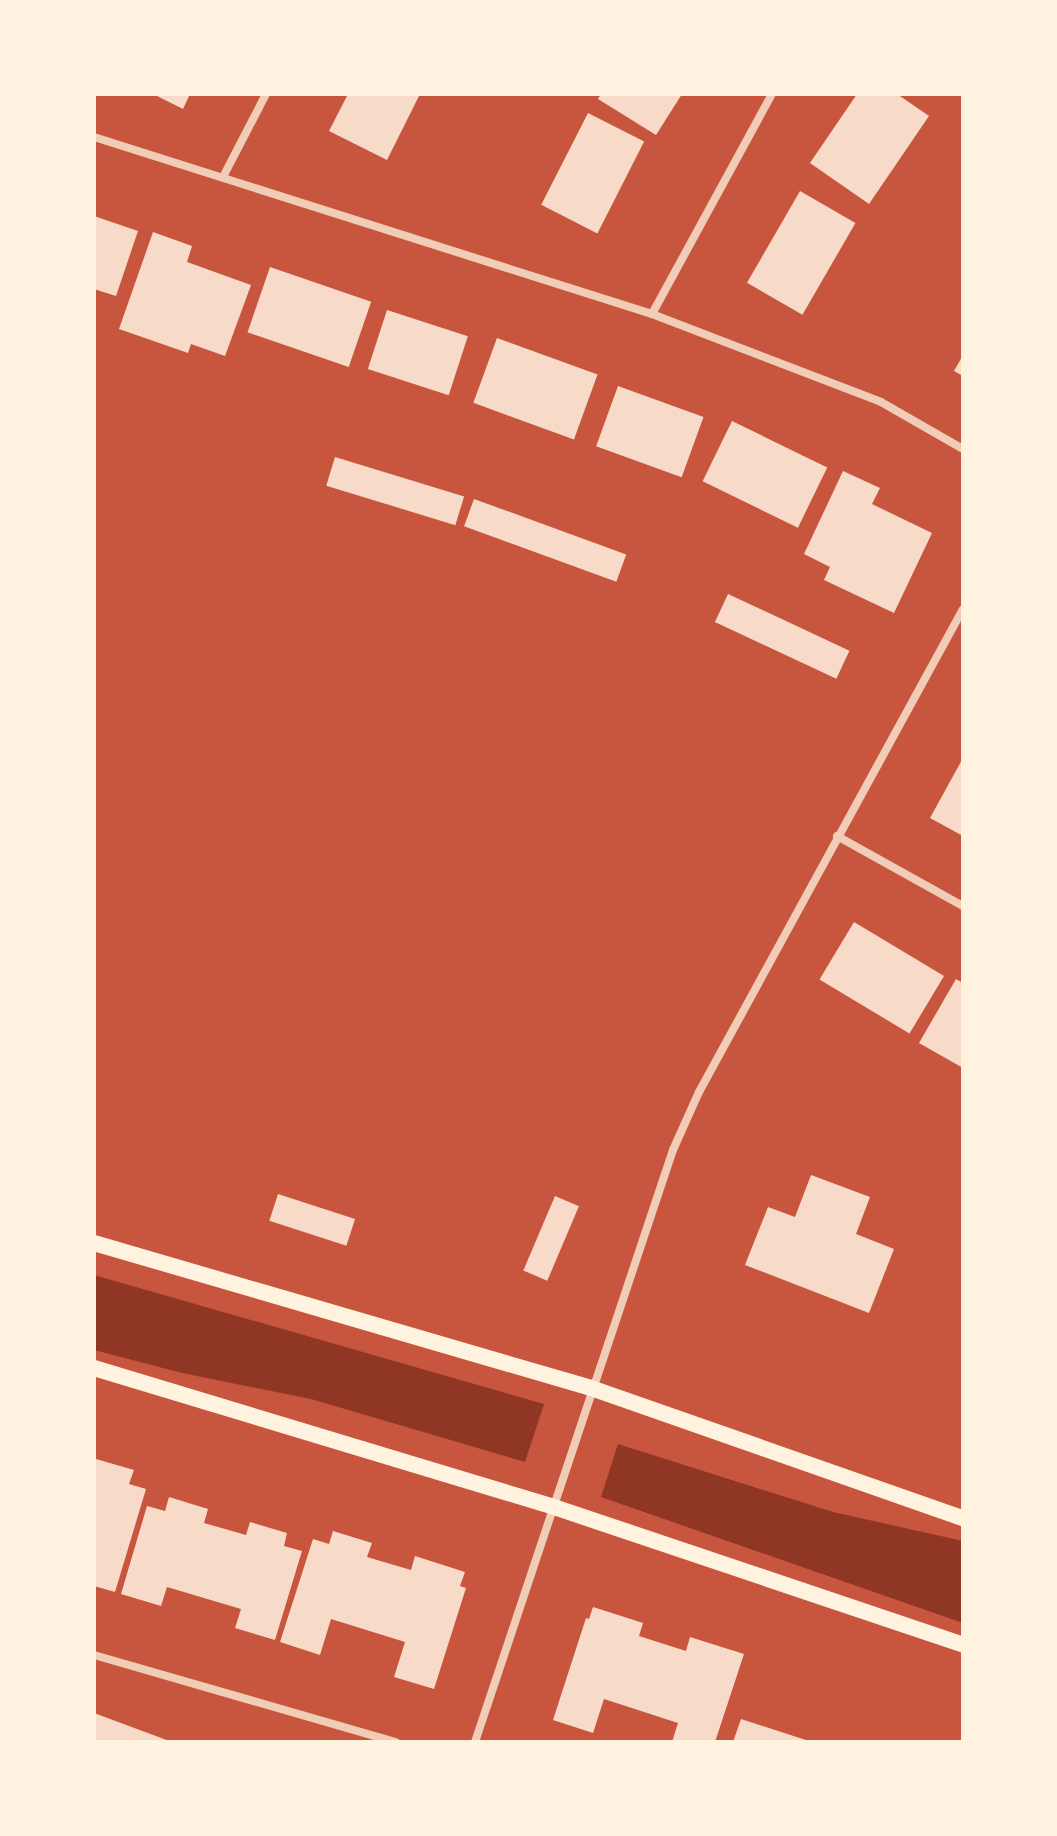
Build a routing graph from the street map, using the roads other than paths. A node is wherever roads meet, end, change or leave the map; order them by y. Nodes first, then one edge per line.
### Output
1 (266, 94) edge
2 (772, 94) edge
3 (94, 137) edge
4 (223, 177) junction
5 (652, 314) junction
6 (963, 449) edge
7 (963, 609) edge
8 (837, 836) junction
9 (963, 906) edge
10 (94, 1243) edge
11 (94, 1368) edge
12 (591, 1388) junction
13 (551, 1506) junction
14 (963, 1518) edge
15 (963, 1645) edge
16 (94, 1655) edge
17 (396, 1742) edge
18 (475, 1742) edge

1 - 4 street
2 - 5 street
3 - 4 street
4 - 5 street
5 - 6 street
7 - 8 street
8 - 9 street
8 - 12 street
10 - 12 main road
11 - 13 main road
12 - 13 street
12 - 14 main road
13 - 15 main road
13 - 18 street
16 - 17 street

